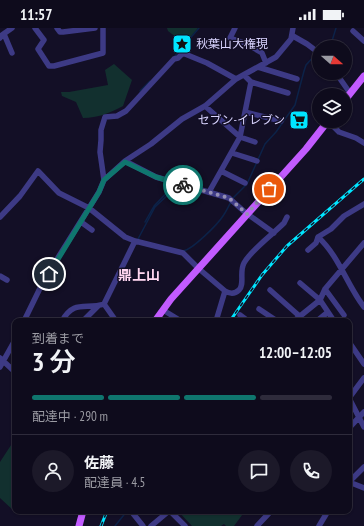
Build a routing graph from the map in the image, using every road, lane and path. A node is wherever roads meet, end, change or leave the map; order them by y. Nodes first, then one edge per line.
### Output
1 (12, 28) edge
2 (35, 28) edge
3 (57, 28) edge
4 (96, 28) edge
5 (103, 28) edge
6 (235, 28) edge
7 (293, 28) edge
8 (353, 31) dead end
9 (2, 35) edge
10 (293, 36) junction
11 (364, 41) edge
12 (312, 48) edge
13 (12, 53) dead end
14 (266, 63) junction
15 (258, 67) junction
16 (244, 75) junction
17 (236, 79) junction
18 (297, 79) dead end
19 (363, 79) edge
20 (250, 82) junction
21 (352, 91) edge
22 (288, 93) dead end
23 (205, 106) junction
24 (245, 112) junction
25 (281, 121) dead end
26 (322, 128) edge
27 (335, 128) edge
28 (240, 137) junction
29 (256, 142) dead end
30 (364, 144) edge
31 (232, 153) junction
32 (257, 161) dead end
33 (125, 162) junction
34 (221, 171) junction
35 (104, 180) junction
36 (245, 183) dead end
37 (209, 192) junction
38 (364, 204) edge
39 (89, 208) junction
40 (248, 215) junction
41 (0, 217) edge
42 (287, 217) dead end
43 (81, 222) junction
44 (92, 230) dead end
45 (274, 233) junction
46 (318, 237) junction
47 (135, 241) junction
48 (364, 242) edge
49 (308, 250) dead end
50 (198, 268) junction
51 (341, 269) junction
52 (0, 276) edge
53 (7, 280) dead end
54 (300, 282) dead end
55 (325, 289) junction
56 (270, 290) dead end
57 (225, 291) junction
58 (320, 300) junction
59 (104, 304) junction
60 (98, 306) junction
61 (364, 307) edge
62 (259, 309) dead end
63 (163, 310) junction
64 (328, 312) junction
65 (240, 315) dead end
66 (344, 315) dead end
67 (300, 316) junction
68 (25, 318) edge
69 (64, 318) edge
70 (86, 318) edge
71 (114, 318) edge
72 (157, 318) edge
73 (175, 318) edge
74 (217, 318) edge
75 (244, 318) edge
76 (272, 318) edge
77 (298, 318) edge
78 (321, 318) edge
79 (332, 318) edge
80 (12, 345) edge
81 (352, 346) edge
82 (1, 362) edge
83 (364, 364) edge
84 (12, 370) edge
85 (364, 378) edge
86 (352, 394) edge
87 (352, 404) edge
88 (364, 412) edge
89 (359, 417) junction
90 (352, 425) edge
91 (364, 427) edge
92 (364, 467) edge
93 (352, 479) edge
94 (352, 483) edge
95 (364, 488) edge
96 (82, 514) edge
97 (133, 514) edge
98 (166, 514) edge
99 (173, 514) edge
100 (268, 514) edge
101 (326, 514) edge
102 (79, 526) edge
103 (143, 526) edge
104 (151, 526) edge
105 (185, 526) edge
106 (257, 526) edge
107 (319, 526) edge

1 - 9 street
2 - 5 street
3 - 4 street
6 - 14 street
7 - 10 street
8 - 11 street
9 - 13 street
10 - 12 street
10 - 14 street
14 - 15 street
15 - 16 street
15 - 18 street
16 - 17 street
16 - 20 street
17 - 23 street
17 - 35 street
19 - 21 main road
20 - 22 street
20 - 24 street
23 - 28 street
23 - 33 street
24 - 25 street
24 - 28 street
26 - 40 main road
27 - 30 street
28 - 29 street
28 - 31 street
31 - 32 street
31 - 34 street
33 - 35 street
33 - 37 street
34 - 36 street
34 - 37 street
35 - 39 street
37 - 40 street
38 - 46 street
39 - 41 street
39 - 43 street
39 - 47 street
40 - 45 street
40 - 50 main road
42 - 45 street
43 - 44 street
43 - 68 street
45 - 57 street
46 - 49 street
46 - 51 street
47 - 50 street
47 - 59 street
48 - 51 street
50 - 57 street
50 - 63 main road
51 - 55 street
51 - 61 street
52 - 53 street
54 - 58 street
55 - 58 street
55 - 66 street
56 - 67 street
57 - 74 street
58 - 64 street
58 - 67 street
59 - 60 street
59 - 71 street
60 - 69 street
60 - 70 street
62 - 76 street
63 - 72 main road
63 - 73 street
64 - 78 street
64 - 79 street
65 - 75 street
67 - 77 street
80 - 82 street
81 - 83 street
82 - 84 street
85 - 86 street
87 - 89 street
88 - 89 street
89 - 90 street
89 - 91 street
92 - 93 street
94 - 95 street
96 - 102 main road
97 - 103 street
98 - 104 street
99 - 105 street
100 - 106 street
101 - 107 street

